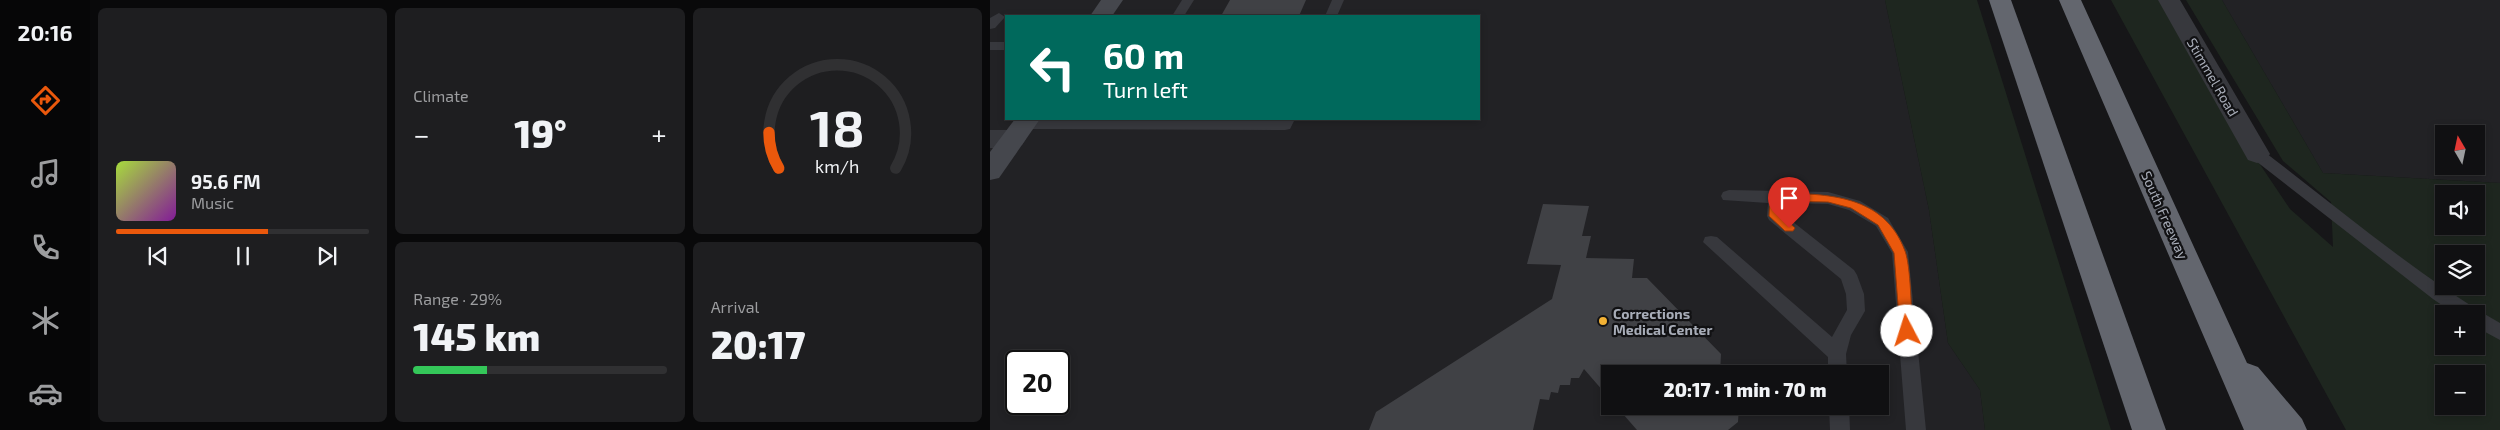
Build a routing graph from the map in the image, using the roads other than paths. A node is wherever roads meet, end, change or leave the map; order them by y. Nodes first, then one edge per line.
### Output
1 (1112, 0) edge
2 (1188, 0) edge
3 (1338, 0) edge
4 (2000, 0) edge
5 (2070, 0) edge
6 (2169, 0) edge
7 (1102, 15) edge
8 (1179, 15) edge
9 (1331, 15) edge
10 (990, 46) edge
11 (1005, 46) edge
12 (1288, 120) edge
13 (1110, 121) edge
14 (1014, 130) edge
15 (2257, 154) joint
16 (990, 171) edge
17 (1729, 196) dead end
18 (1776, 197) junction
19 (1711, 242) dead end
20 (2456, 305) edge
21 (2485, 323) edge
22 (2500, 332) edge
23 (2224, 348) junction
24 (1837, 354) junction
25 (1838, 365) edge
26 (1839, 415) edge
27 (1840, 430) edge
28 (1916, 430) edge
29 (2149, 430) edge
30 (2260, 430) edge
31 (2290, 430) edge

1 - 7 main road
2 - 8 lane
3 - 9 lane
4 - 29 highway
5 - 23 highway, South Freeway
6 - 15 street, Stimmel Road
10 - 11 lane
12 - 13 lane
13 - 14 lane
14 - 16 main road
15 - 20 lane
17 - 18 lane
18 - 24 lane
18 - 28 lane
19 - 24 lane
21 - 22 lane
23 - 30 highway, South Freeway
23 - 31 highway
24 - 25 lane
26 - 27 lane

